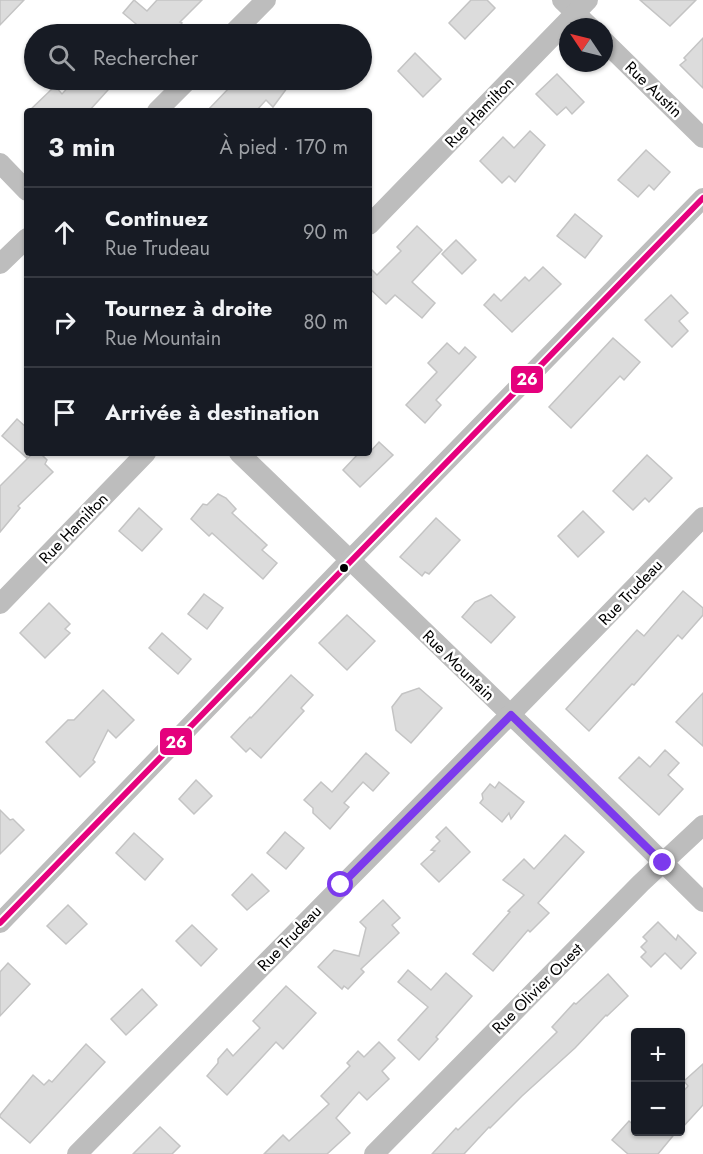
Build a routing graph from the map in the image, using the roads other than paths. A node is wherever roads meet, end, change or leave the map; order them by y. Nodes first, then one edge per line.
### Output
1 (266, 0) edge
2 (579, 10) edge
3 (242, 24) edge
4 (613, 50) edge
5 (178, 90) edge
6 (160, 108) edge
7 (703, 138) edge
8 (0, 163) edge
9 (24, 188) edge
10 (703, 198) edge
11 (372, 222) edge
12 (24, 241) edge
13 (0, 264) edge
14 (143, 456) edge
15 (242, 456) edge
16 (703, 517) edge
17 (350, 560) junction
18 (0, 604) edge
19 (511, 715) junction
20 (703, 825) edge
21 (663, 863) junction
22 (703, 902) edge
23 (0, 923) edge
24 (77, 1154) edge
25 (374, 1154) edge

1 - 3 street
2 - 11 street, Rue Hamilton
4 - 7 street, Rue Austin
5 - 6 street
8 - 9 street
10 - 17 street
12 - 13 street
14 - 18 street, Rue Hamilton
15 - 17 street, Rue Mountain
16 - 19 street, Rue Trudeau
17 - 19 street, Rue Mountain
17 - 23 street
19 - 21 street, Rue Mountain
19 - 24 street, Rue Trudeau
20 - 21 street, Rue Olivier Ouest
21 - 22 street, Rue Mountain
21 - 25 street, Rue Olivier Ouest

